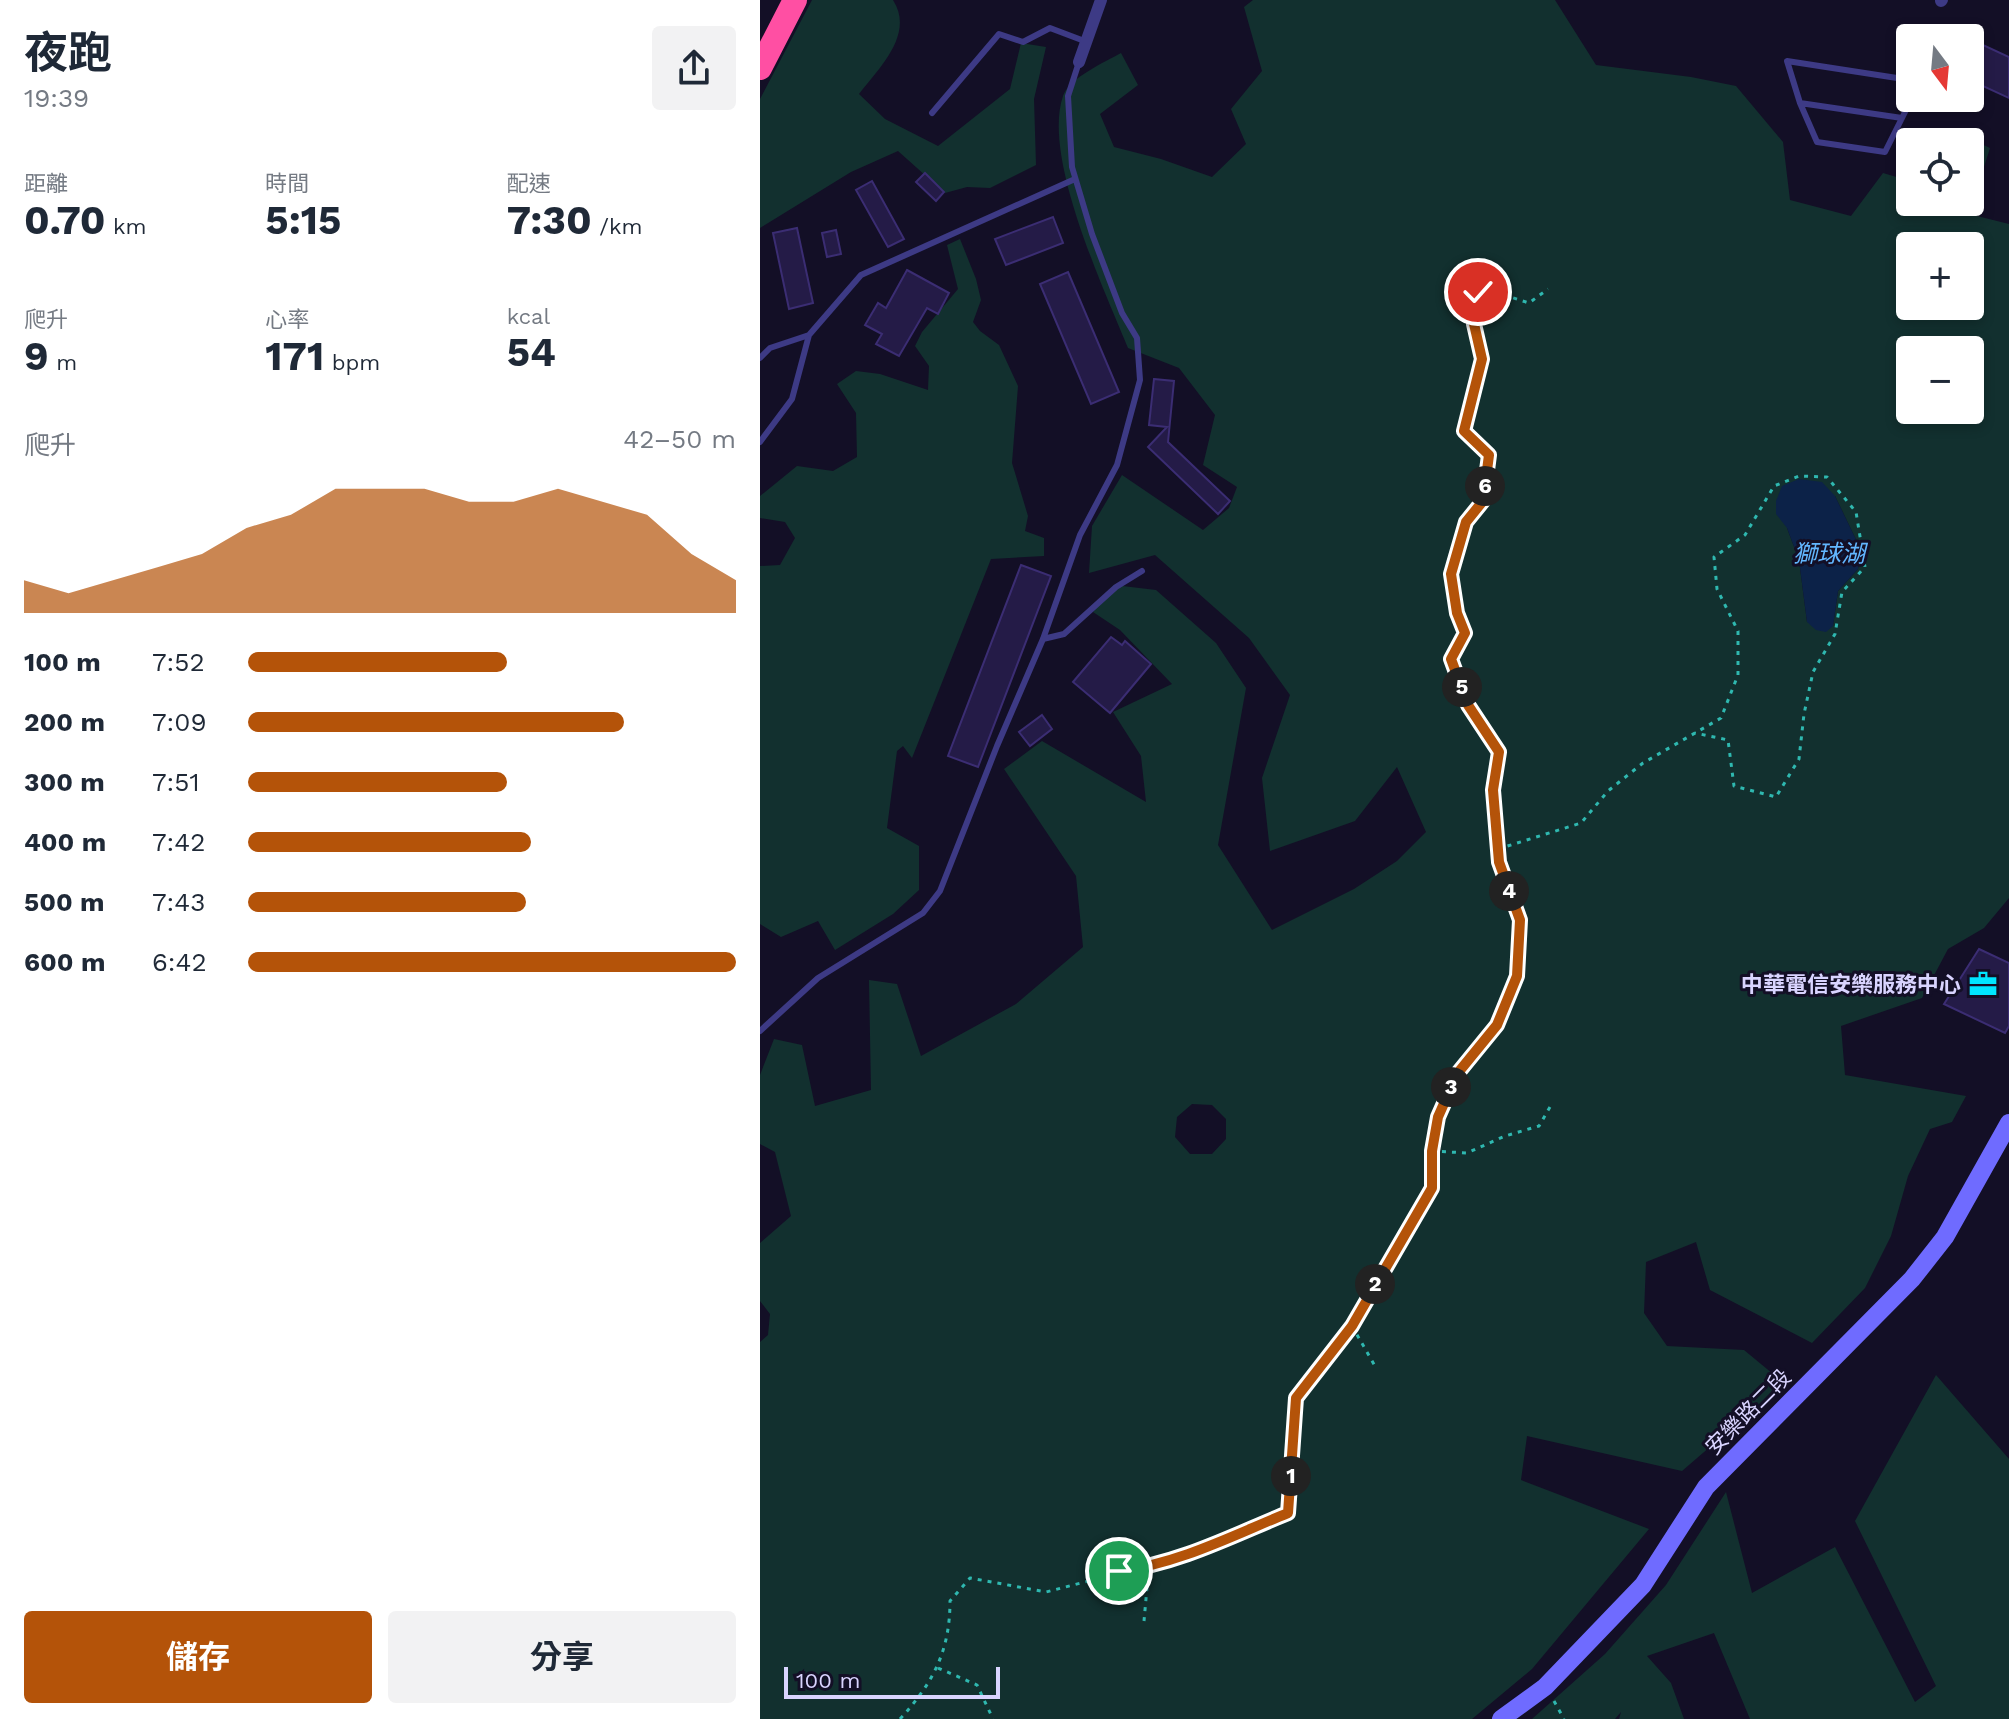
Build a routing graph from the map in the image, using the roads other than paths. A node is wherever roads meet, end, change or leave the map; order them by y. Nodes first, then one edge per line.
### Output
1 (795, 0) edge
2 (1101, 0) edge
3 (1087, 42) junction
4 (1079, 62) joint
5 (760, 68) edge
6 (1896, 78) edge
7 (1800, 103) junction
8 (1905, 112) edge
9 (932, 113) dead end
10 (1902, 118) junction
11 (1075, 179) junction
12 (809, 335) junction
13 (760, 358) edge
14 (760, 442) edge
15 (1142, 571) dead end
16 (1043, 639) junction
17 (760, 1031) edge
18 (2009, 1123) edge
19 (1501, 1719) edge

1 - 5 highway
2 - 3 street
3 - 4 street
3 - 9 lane
4 - 11 lane
6 - 7 lane
7 - 10 lane
7 - 10 lane
8 - 10 lane
11 - 12 lane
11 - 16 lane
12 - 13 lane
12 - 14 lane
15 - 16 lane
16 - 17 lane
18 - 19 street, 安樂路二段

